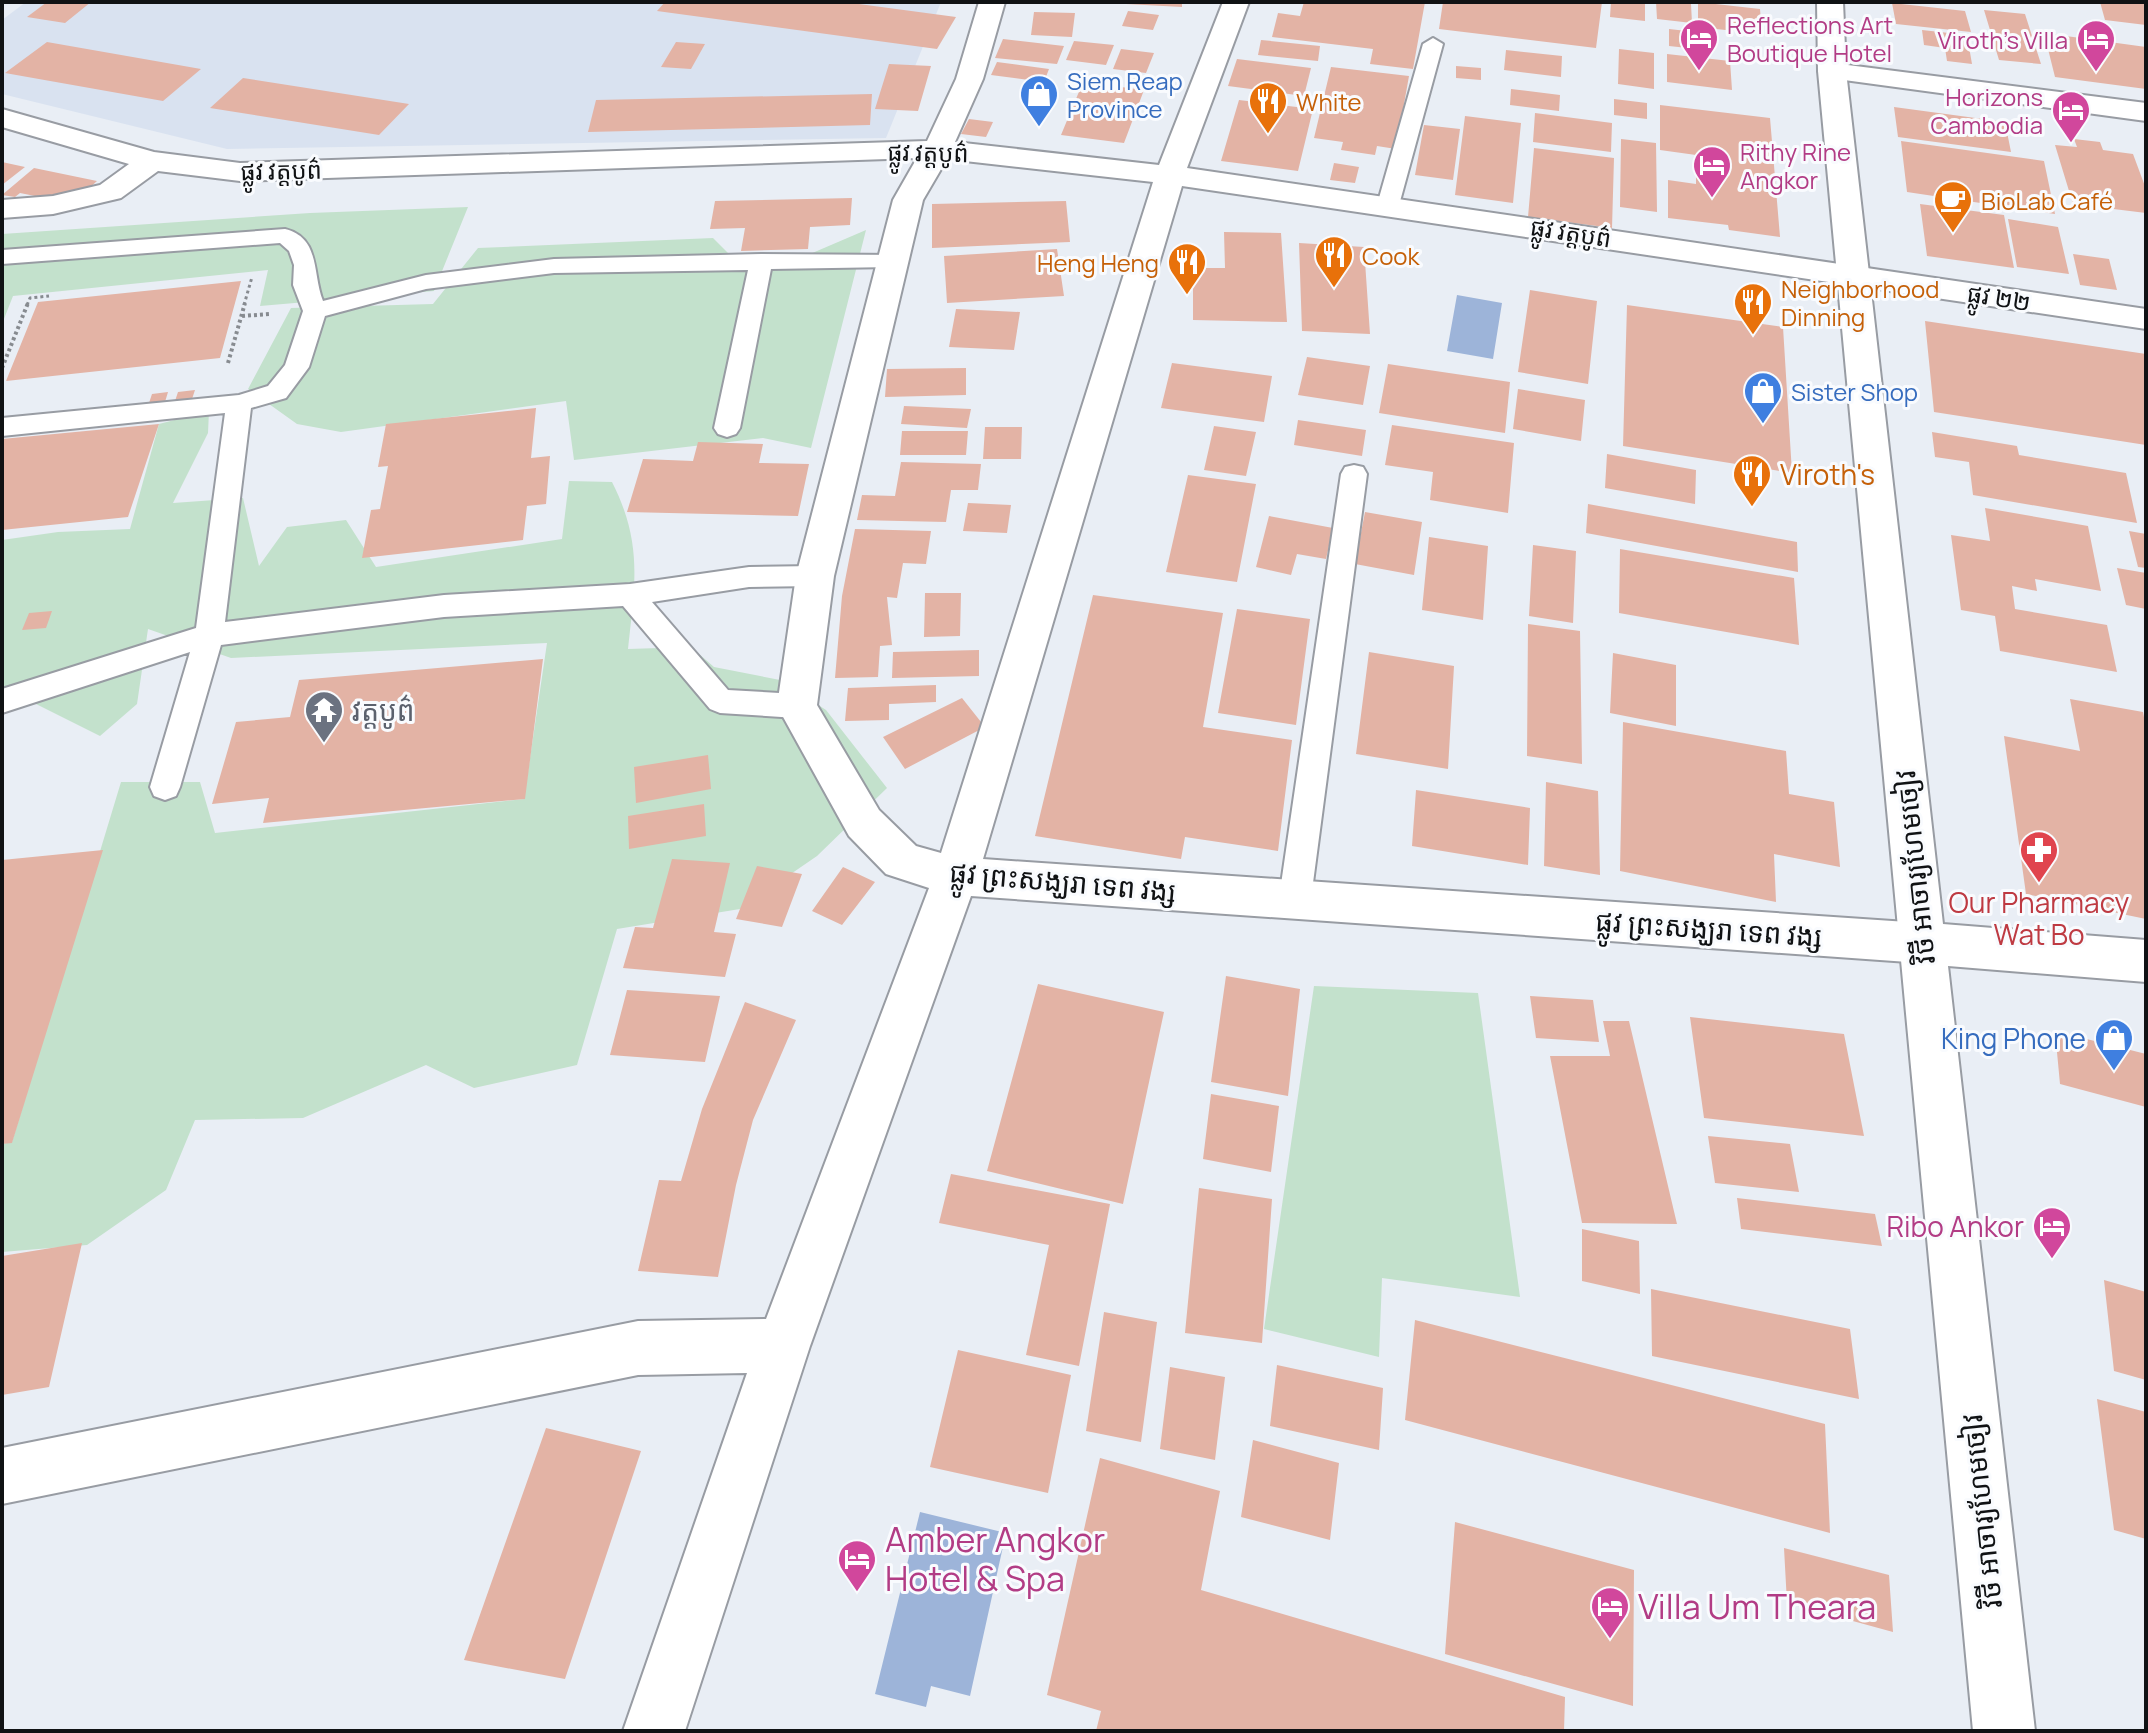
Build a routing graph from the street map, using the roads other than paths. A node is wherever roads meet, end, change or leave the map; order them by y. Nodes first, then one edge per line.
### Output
1 (992, 2) edge
2 (1236, 2) edge
3 (1830, 2) edge
4 (1433, 44) dead end
5 (1832, 71) junction
6 (2146, 112) edge
7 (2, 118) edge
8 (940, 149) junction
9 (152, 161) junction
10 (1170, 175) junction
11 (1388, 205) junction
12 (2, 209) edge
13 (2, 257) edge
14 (893, 260) junction
15 (761, 261) junction
16 (1853, 275) junction
17 (315, 311) junction
18 (2146, 319) edge
19 (239, 403) junction
20 (2, 427) edge
21 (727, 428) dead end
22 (1354, 474) dead end
23 (815, 576) junction
24 (630, 595) junction
25 (209, 635) junction
26 (2, 701) edge
27 (797, 706) junction
28 (165, 787) dead end
29 (956, 876) junction
30 (1295, 898) junction
31 (1922, 943) junction
32 (2146, 961) edge
33 (783, 1346) junction
34 (2, 1476) edge
35 (654, 1731) edge
36 (2004, 1731) edge

1 - 8 street
2 - 10 street
3 - 5 street, វិថី អាចារ្យហែមចៀវ
4 - 11 lane
5 - 6 street
5 - 16 street, វិថី អាចារ្យហែមចៀវ
7 - 9 street, ផ្លូវ វត្តបូព៌
8 - 9 street, ផ្លូវ វត្តបូព៌
8 - 10 street, ផ្លូវ វត្តបូព៌
8 - 14 street
9 - 12 street
10 - 11 street, ផ្លូវ វត្តបូព៌
10 - 29 street
11 - 16 street, ផ្លូវ វត្តបូព៌
13 - 17 lane
14 - 15 lane
14 - 23 street
15 - 17 lane
15 - 21 lane
16 - 18 street, ផ្លូវ ២២
16 - 31 street, វិថី អាចារ្យហែមចៀវ
17 - 19 lane
19 - 20 lane
19 - 25 lane
22 - 30 lane
23 - 24 lane
23 - 27 street
24 - 25 lane
24 - 27 lane
25 - 26 lane
25 - 28 lane
27 - 29 street, ផ្លូវ ព្រះសង្ឃរា ទេព វង្ស
29 - 30 street, ផ្លូវ ព្រះសង្ឃរា ទេព វង្ស
29 - 33 street
30 - 31 street, ផ្លូវ ព្រះសង្ឃរា ទេព វង្ស
31 - 32 street, ផ្លូវ ព្រះសង្ឃរា ទេព វង្ស
31 - 36 street, វិថី អាចារ្យហែមចៀវ
33 - 34 street
33 - 35 street

